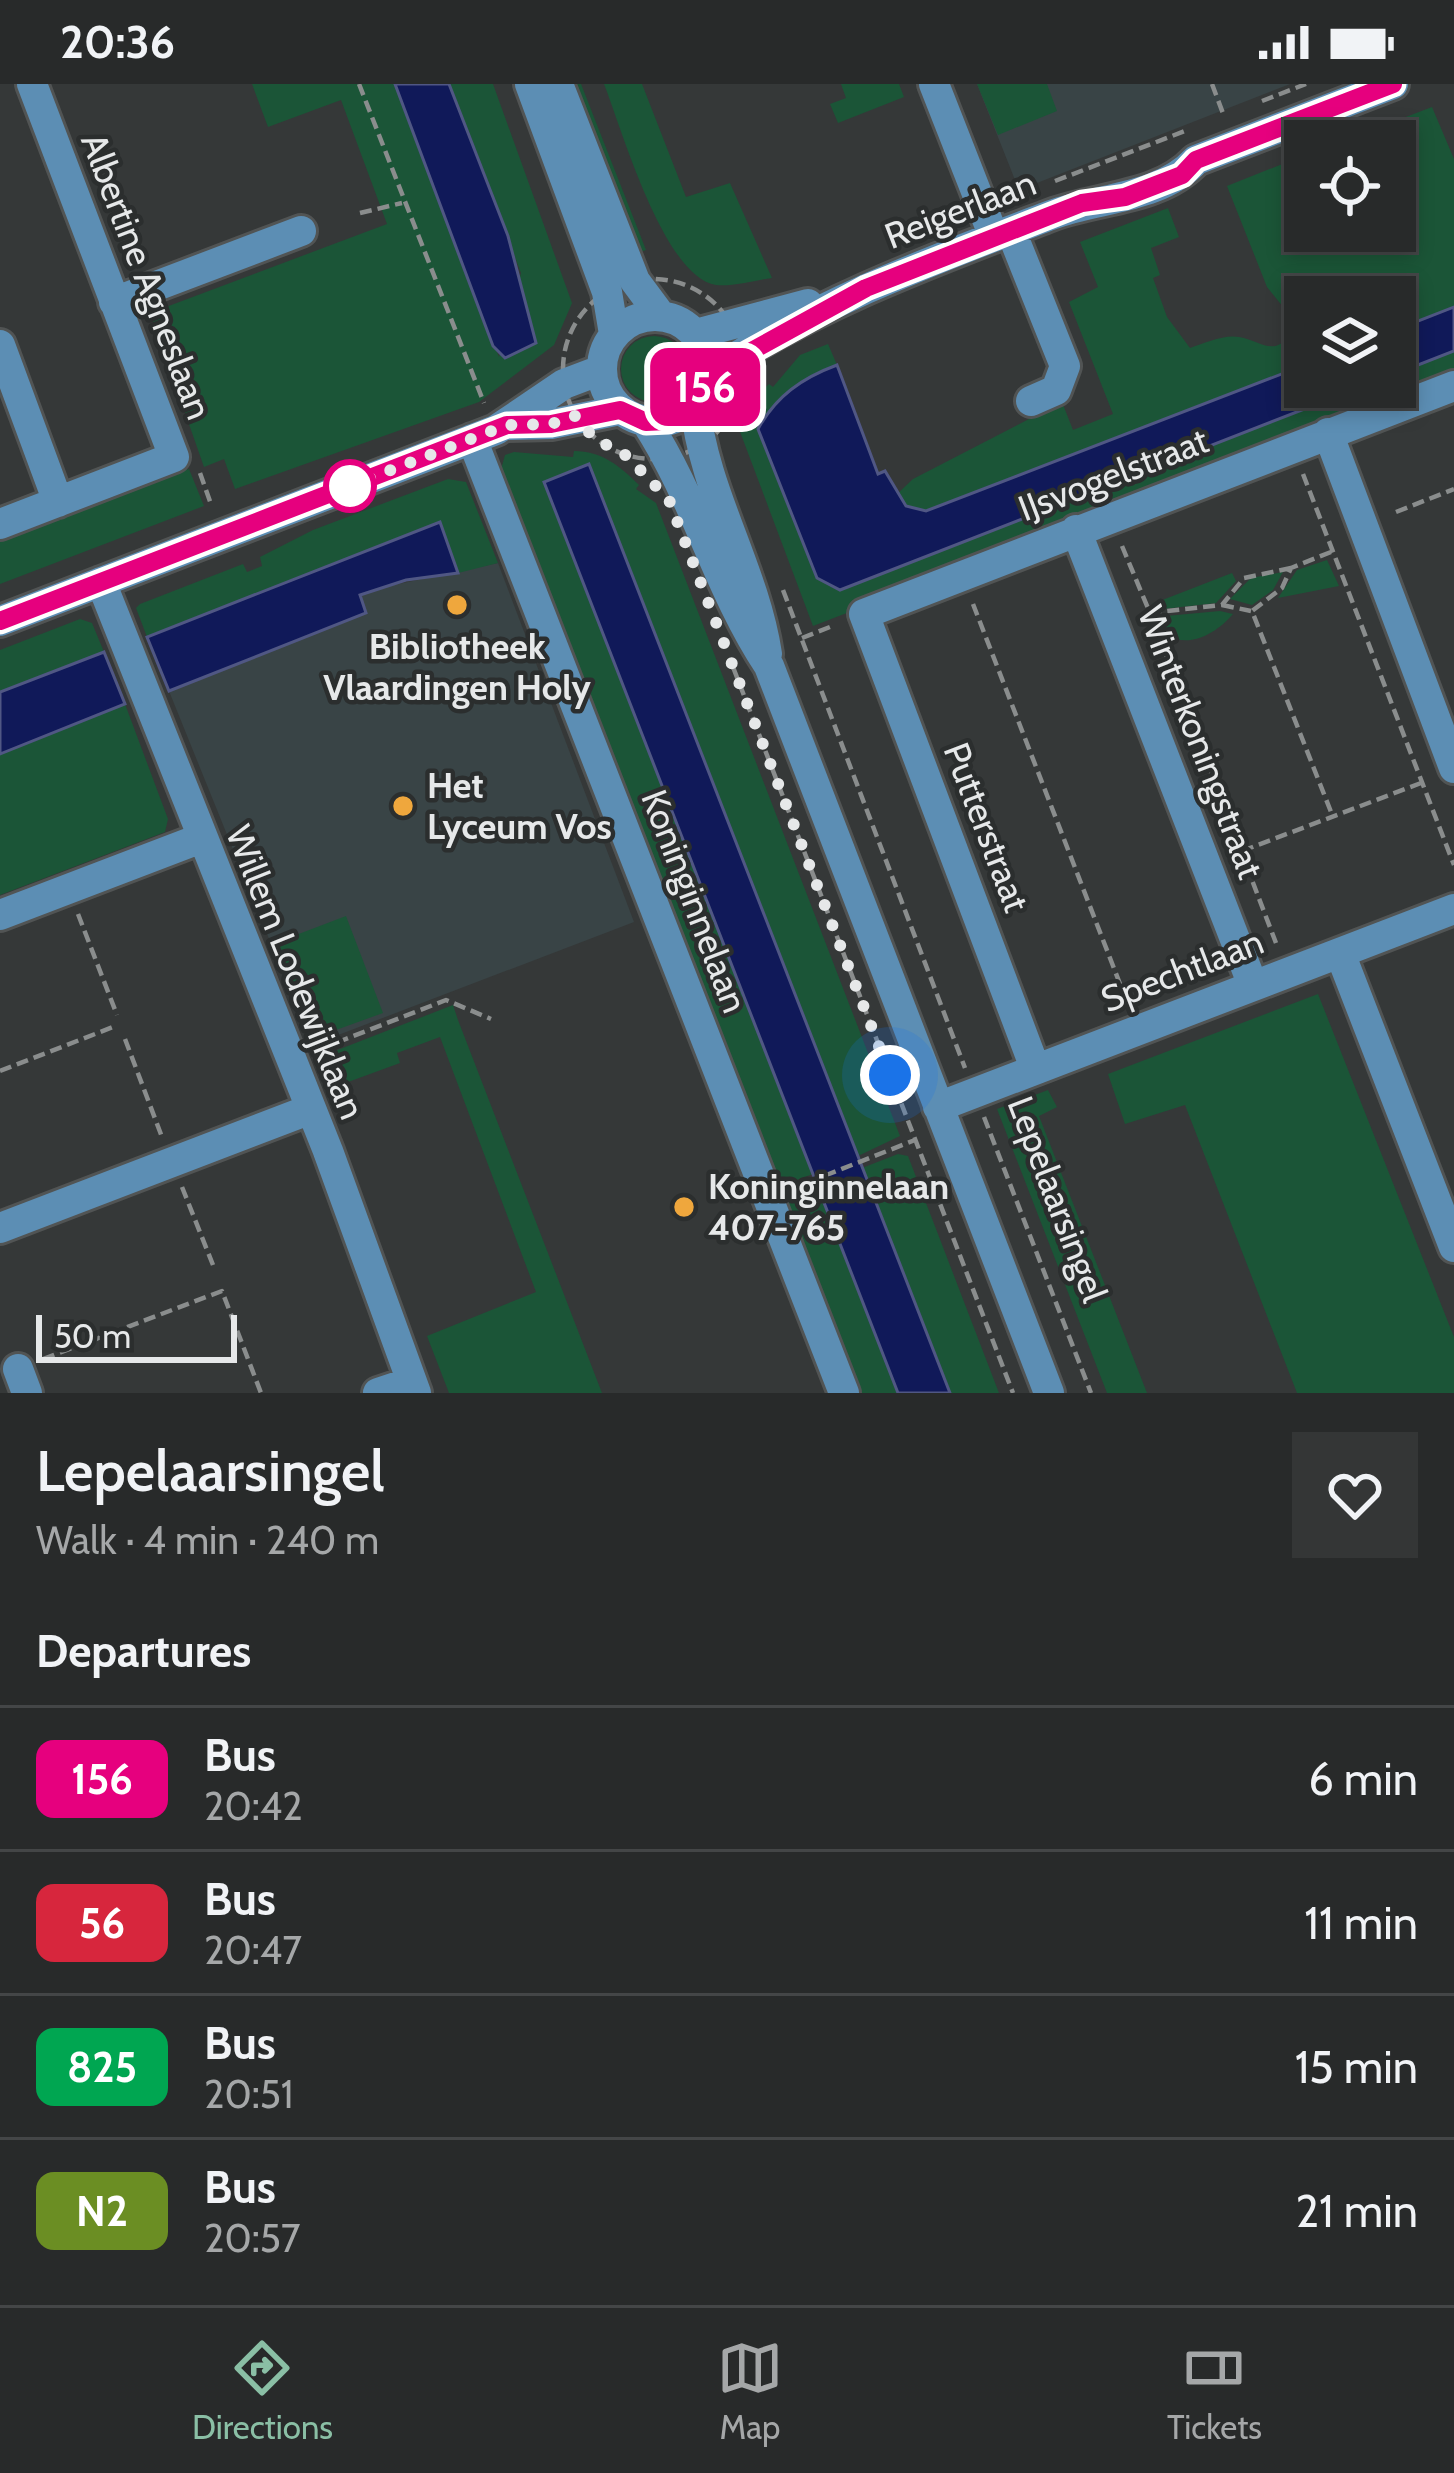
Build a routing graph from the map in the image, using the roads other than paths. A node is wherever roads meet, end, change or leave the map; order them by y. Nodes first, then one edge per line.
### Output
1 (32, 84) edge
2 (530, 84) edge
3 (558, 84) edge
4 (934, 84) edge
5 (1393, 84) edge
6 (301, 231) dead end
7 (1002, 234) junction
8 (621, 286) junction
9 (114, 302) junction
10 (661, 316) junction
11 (614, 334) junction
12 (696, 334) junction
13 (736, 339) junction
14 (0, 345) edge
15 (601, 370) junction
16 (708, 375) junction
17 (1454, 386) edge
18 (1031, 401) dead end
19 (695, 404) junction
20 (633, 416) junction
21 (492, 431) junction
22 (1328, 434) junction
23 (58, 502) junction
24 (0, 524) edge
25 (1078, 534) junction
26 (101, 581) junction
27 (864, 614) joint
28 (0, 621) edge
29 (769, 666) junction
30 (1446, 772) edge
31 (199, 838) junction
32 (1454, 909) edge
33 (0, 915) edge
34 (1340, 953) junction
35 (1252, 983) junction
36 (1035, 1067) junction
37 (938, 1106) junction
38 (311, 1109) junction
39 (0, 1228) edge
40 (1454, 1247) edge
41 (413, 1387) edge
42 (378, 1393) edge
43 (844, 1393) edge
44 (1049, 1393) edge

1 - 9 street, Albertine Agneslaan
2 - 8 street
3 - 8 street
4 - 7 street
5 - 7 street, Reigerlaan
6 - 9 street
7 - 13 street, Reigerlaan
7 - 18 street
8 - 10 street
8 - 11 street
9 - 23 street, Albertine Agneslaan
10 - 11 street
10 - 12 street
11 - 15 street
12 - 13 street, Reigerlaan
12 - 16 street
13 - 16 street, Reigerlaan
14 - 23 street
15 - 20 street
15 - 21 street
16 - 19 street
17 - 22 street, IJsvogelstraat
19 - 20 street
19 - 29 street
20 - 21 street
20 - 29 street
21 - 26 street
21 - 43 street, Koninginnelaan
22 - 25 street, IJsvogelstraat
22 - 30 street
23 - 24 street, Albertine Agneslaan
25 - 27 street, IJsvogelstraat
25 - 35 street, Winterkoningstraat
26 - 28 street
26 - 31 street, Willem Lodewijklaan
27 - 36 street, Putterstraat
29 - 37 street
31 - 33 street
31 - 38 street, Willem Lodewijklaan
32 - 34 street, Spechtlaan
34 - 35 street, Spechtlaan
34 - 40 street
35 - 36 street, Spechtlaan
36 - 37 street, Spechtlaan
37 - 44 street
38 - 39 street
38 - 41 street, Willem Lodewijklaan
41 - 42 street

